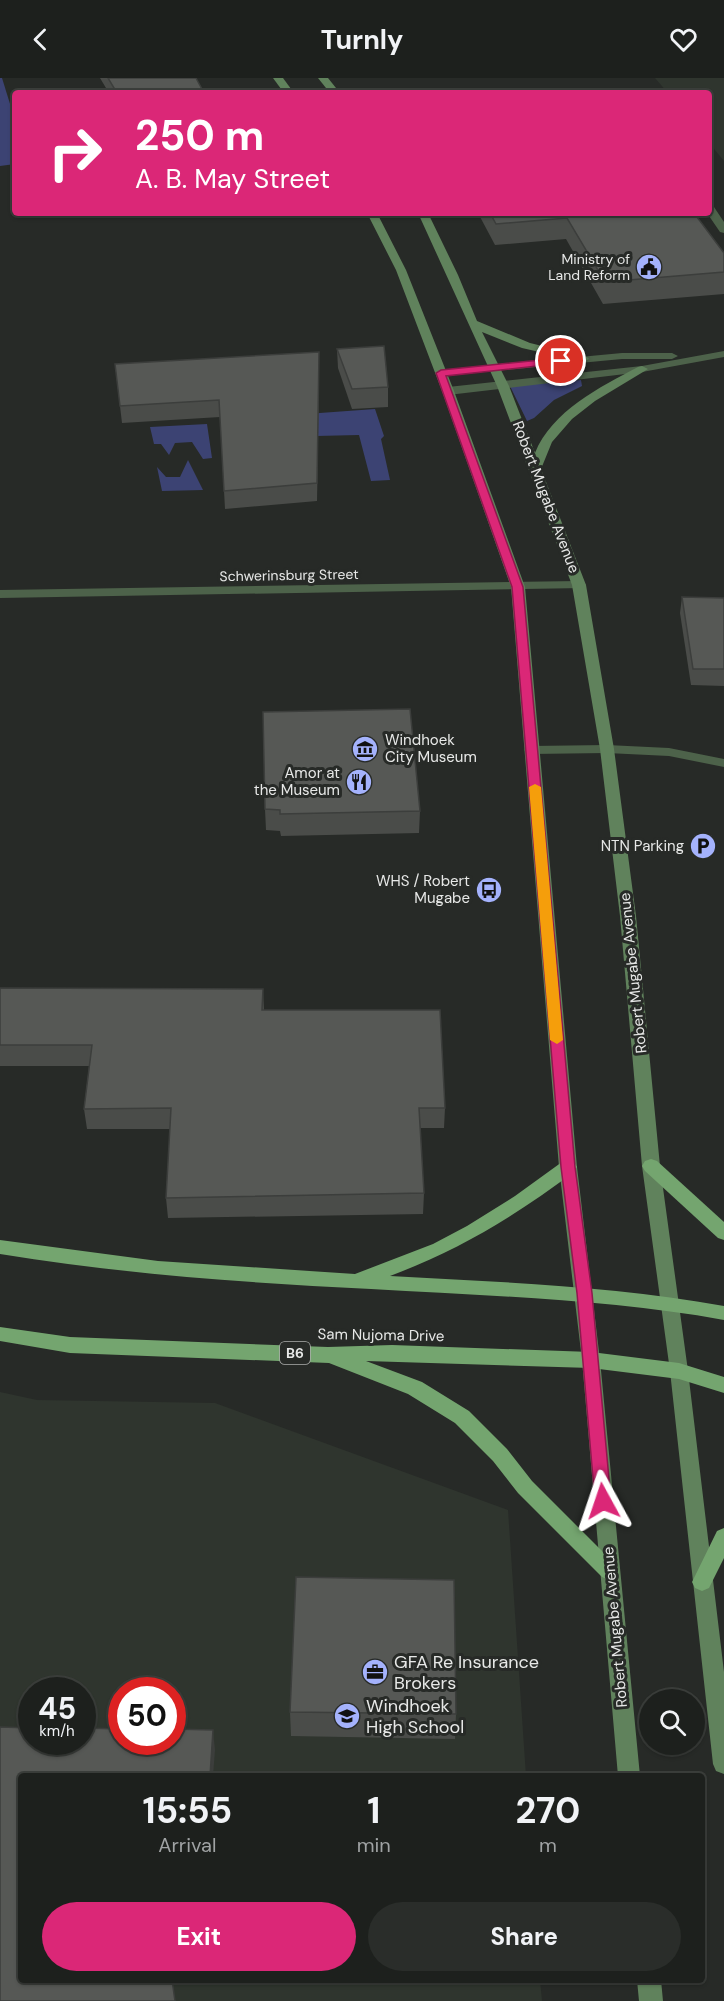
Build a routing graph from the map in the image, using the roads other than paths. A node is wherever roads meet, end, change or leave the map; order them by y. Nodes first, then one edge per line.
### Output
1 (712, 212) edge
2 (373, 216) edge
3 (424, 216) edge
4 (724, 230) edge
5 (472, 323) junction
6 (724, 354) edge
7 (703, 357) junction
8 (583, 359) junction
9 (495, 367) junction
10 (642, 369) junction
11 (441, 373) junction
12 (503, 386) junction
13 (448, 391) junction
14 (535, 470) junction
15 (579, 585) junction
16 (518, 587) junction
17 (0, 594) edge
18 (607, 749) junction
19 (531, 750) junction
20 (724, 763) edge
21 (651, 1166) junction
22 (568, 1167) junction
23 (724, 1233) edge
24 (0, 1247) edge
25 (356, 1282) junction
26 (584, 1293) junction
27 (670, 1302) junction
28 (724, 1312) edge
29 (0, 1334) edge
30 (328, 1355) junction
31 (591, 1360) junction
32 (679, 1371) junction
33 (724, 1385) edge
34 (724, 1537) edge
35 (609, 1571) junction
36 (702, 1582) junction
37 (724, 1764) edge
38 (629, 1773) edge
39 (649, 1983) edge
40 (651, 2001) edge

1 - 4 street
2 - 11 main road, Robert Mugabe Avenue
3 - 5 main road, Robert Mugabe Avenue
5 - 8 main road
5 - 9 main road, Robert Mugabe Avenue
6 - 7 street
7 - 8 street
7 - 10 street
8 - 9 street
9 - 11 street
9 - 12 main road, Robert Mugabe Avenue
10 - 12 street
10 - 14 main road
11 - 13 main road, Robert Mugabe Avenue
12 - 13 street
12 - 14 main road, Robert Mugabe Avenue
13 - 16 main road, Robert Mugabe Avenue
14 - 15 main road, Robert Mugabe Avenue
15 - 16 street, Schwerinsburg Street
15 - 18 main road, Robert Mugabe Avenue
16 - 17 street, Schwerinsburg Street
16 - 19 main road, Robert Mugabe Avenue
18 - 19 street
18 - 20 street
18 - 21 main road, Robert Mugabe Avenue
19 - 22 main road, Robert Mugabe Avenue
21 - 23 highway
21 - 27 main road, Robert Mugabe Avenue
22 - 25 highway
22 - 26 main road, Robert Mugabe Avenue
24 - 25 highway
25 - 26 highway
26 - 27 highway
26 - 31 main road, Robert Mugabe Avenue
27 - 28 highway
27 - 32 main road, Robert Mugabe Avenue
29 - 30 highway, Sam Nujoma Drive / B6
30 - 31 highway, Sam Nujoma Drive / B6
30 - 35 highway
31 - 32 highway, Sam Nujoma Drive / B6
31 - 35 main road, Robert Mugabe Avenue
32 - 33 highway, Sam Nujoma Drive / B6
32 - 36 main road, Robert Mugabe Avenue
34 - 36 highway
35 - 38 main road, Robert Mugabe Avenue
36 - 37 main road, Robert Mugabe Avenue
39 - 40 main road

